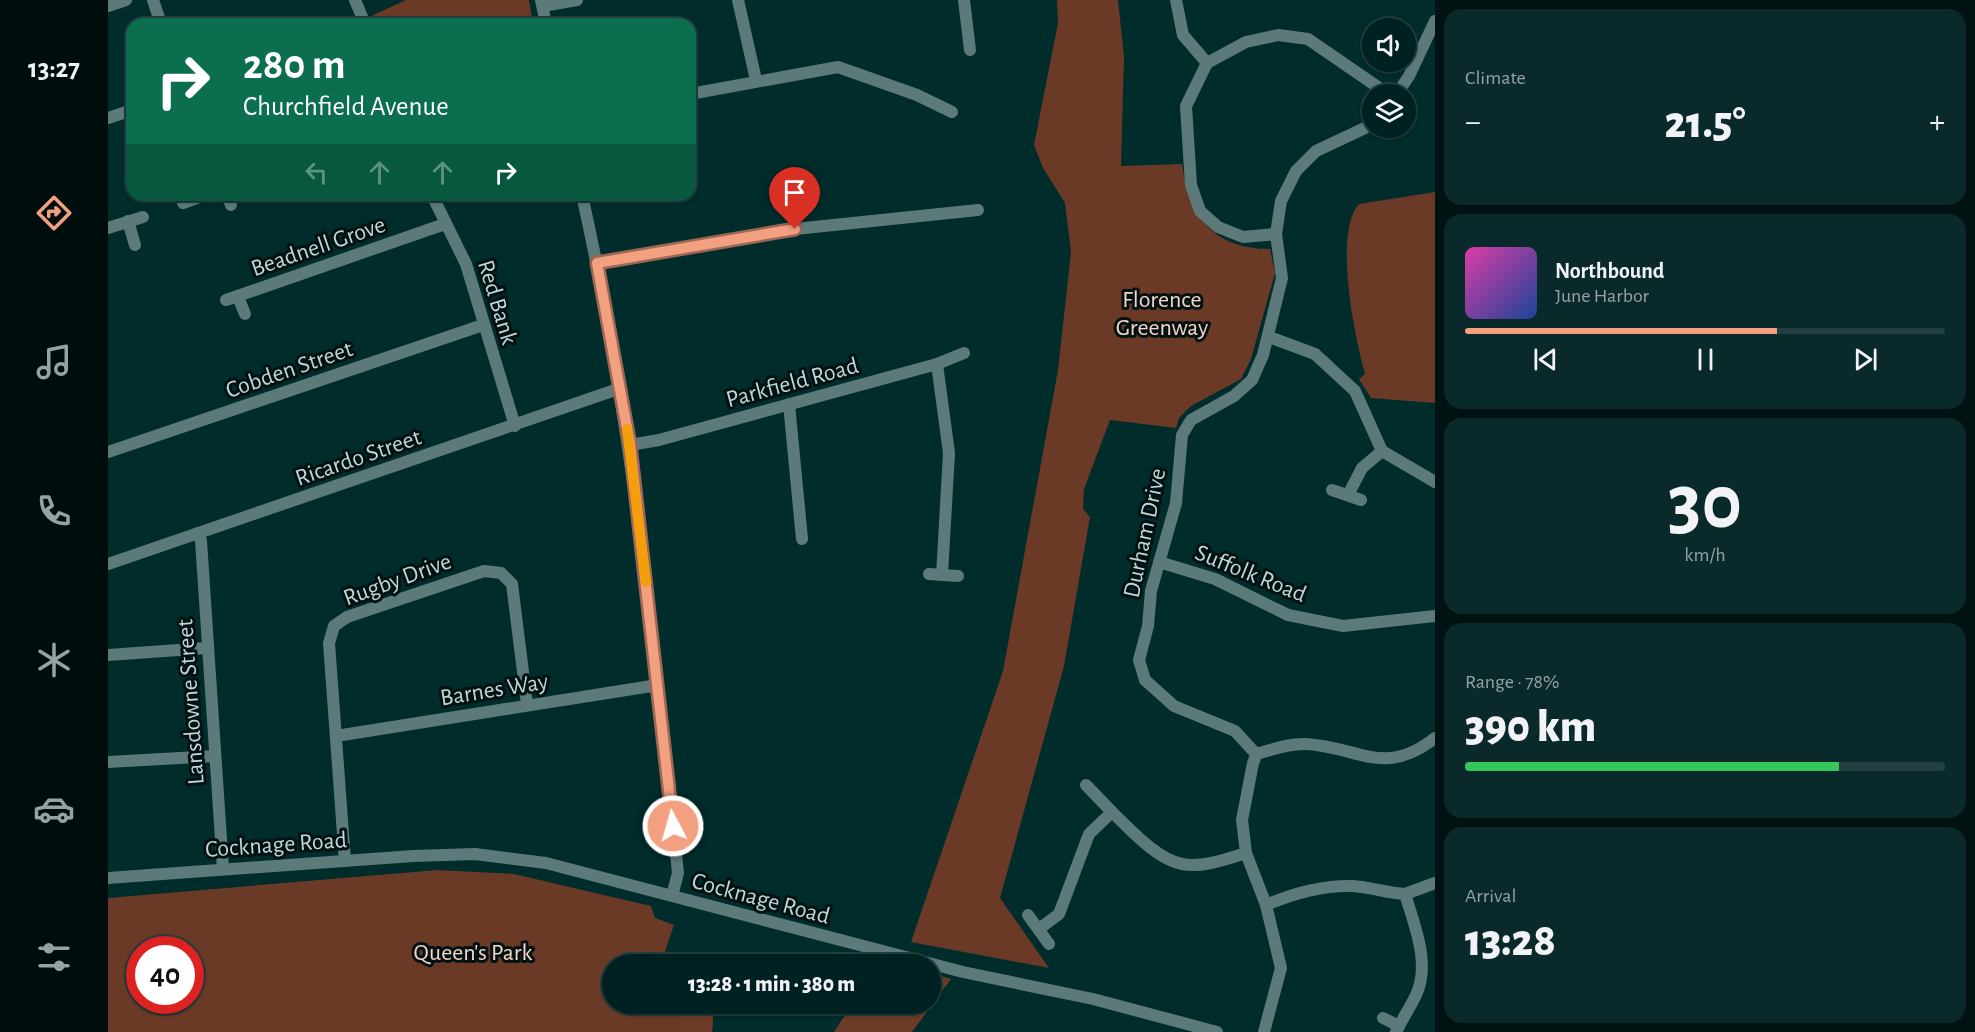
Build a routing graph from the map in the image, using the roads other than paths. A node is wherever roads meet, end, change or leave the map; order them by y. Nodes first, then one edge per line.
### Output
1 (126, 0) edge
2 (153, 0) edge
3 (355, 0) edge
4 (577, 0) edge
5 (738, 0) edge
6 (964, 0) edge
7 (1176, 0) edge
8 (542, 3) edge
9 (108, 6) edge
10 (159, 18) edge
11 (362, 18) edge
12 (545, 18) edge
13 (1435, 21) edge
14 (970, 50) dead end
15 (1207, 63) junction
16 (756, 80) junction
17 (1373, 84) edge
18 (1404, 84) edge
19 (696, 93) edge
20 (126, 112) edge
21 (952, 112) dead end
22 (108, 118) edge
23 (1362, 129) edge
24 (186, 201) edge
25 (435, 201) edge
26 (583, 201) edge
27 (183, 202) dead end
28 (978, 210) dead end
29 (143, 217) dead end
30 (128, 221) junction
31 (445, 224) junction
32 (108, 228) edge
33 (1276, 234) junction
34 (135, 245) dead end
35 (597, 263) junction
36 (238, 297) junction
37 (226, 300) dead end
38 (244, 314) dead end
39 (483, 325) junction
40 (1269, 337) junction
41 (964, 353) dead end
42 (937, 364) junction
43 (621, 388) junction
44 (789, 404) junction
45 (515, 426) junction
46 (630, 445) junction
47 (1382, 451) junction
48 (108, 452) edge
49 (1435, 482) edge
50 (1332, 489) dead end
51 (1348, 495) junction
52 (1362, 500) dead end
53 (198, 533) junction
54 (802, 538) dead end
55 (1160, 562) junction
56 (108, 564) edge
57 (929, 574) dead end
58 (942, 575) junction
59 (958, 576) dead end
60 (1435, 616) edge
61 (206, 648) junction
62 (108, 655) edge
63 (658, 685) junction
64 (527, 704) junction
65 (336, 736) junction
66 (1435, 738) edge
67 (215, 756) junction
68 (1254, 759) junction
69 (108, 762) edge
70 (1086, 785) dead end
71 (1112, 812) junction
72 (1246, 854) junction
73 (345, 861) junction
74 (223, 869) junction
75 (108, 878) edge
76 (1435, 883) edge
77 (1405, 894) junction
78 (672, 896) junction
79 (1266, 905) junction
80 (1028, 915) dead end
81 (1039, 929) junction
82 (1049, 944) dead end
83 (1383, 1018) dead end
84 (1397, 1029) edge
85 (1217, 1032) edge
86 (1264, 1032) edge

1 - 9 street
2 - 10 street
3 - 11 street
4 - 8 street
5 - 16 street
6 - 14 street
7 - 15 street
8 - 12 street
13 - 18 street
15 - 17 street
15 - 33 street
16 - 19 street
16 - 21 street
20 - 22 street
23 - 33 street, Durham Drive
24 - 27 street
25 - 31 street, Red Bank
26 - 35 street
28 - 35 street
29 - 30 street
30 - 32 street
30 - 34 street
31 - 36 street, Beadnell Grove
31 - 39 street, Red Bank
33 - 40 street, Durham Drive
35 - 43 street
36 - 37 street, Beadnell Grove
36 - 38 street, Beadnell Grove
39 - 45 street, Red Bank
39 - 48 street, Cobden Street
40 - 47 street
40 - 55 street, Durham Drive
41 - 42 street, Parkfield Road
42 - 44 street, Parkfield Road
42 - 58 street
43 - 45 street, Ricardo Street
43 - 46 street
44 - 46 street, Parkfield Road
44 - 54 street
45 - 53 street, Ricardo Street
46 - 63 street
47 - 49 street
47 - 51 street
50 - 51 street
51 - 52 street
53 - 56 street, Ricardo Street
53 - 61 street, Lansdowne Street
55 - 60 street, Suffolk Road
55 - 68 street, Durham Drive
57 - 58 street
58 - 59 street
61 - 62 street
61 - 67 street, Lansdowne Street
63 - 64 street, Barnes Way
63 - 78 street
64 - 65 street, Barnes Way
64 - 65 street, Rugby Drive
65 - 73 street, Rugby Drive
66 - 68 street
67 - 69 street
67 - 74 street, Lansdowne Street
68 - 72 street
70 - 71 street
71 - 72 street
71 - 81 street
72 - 79 street
73 - 74 street, Cocknage Road
73 - 78 street, Cocknage Road
74 - 75 street, Cocknage Road
76 - 77 street
77 - 79 street
77 - 84 street
78 - 85 street, Cocknage Road
79 - 86 street
80 - 81 street
81 - 82 street
83 - 84 street

